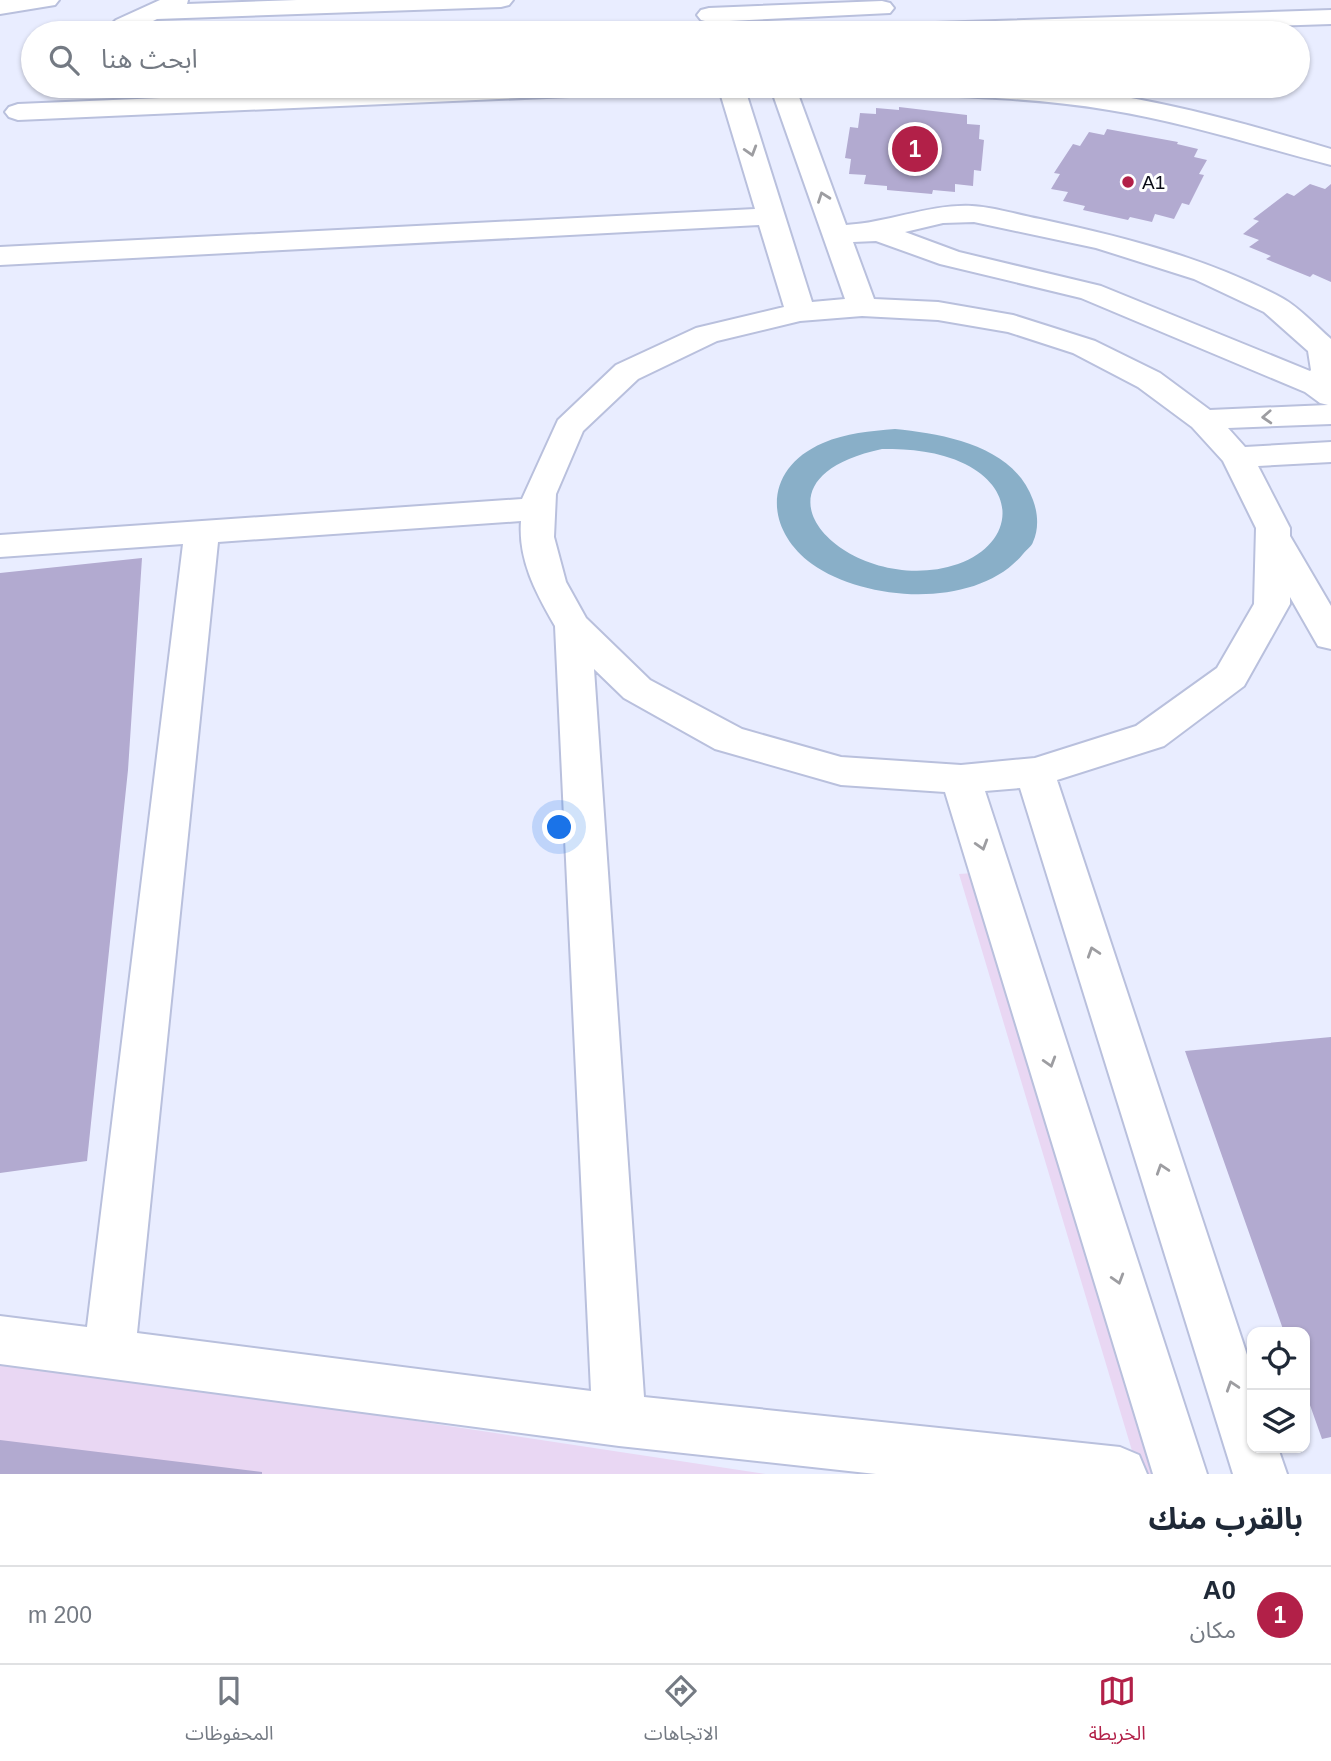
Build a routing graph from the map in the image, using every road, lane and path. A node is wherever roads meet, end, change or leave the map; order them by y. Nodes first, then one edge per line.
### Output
1 (47, 0) edge
2 (179, 0) edge
3 (501, 0) edge
4 (0, 7) edge
5 (908, 7) dead end
6 (154, 12) junction
7 (759, 15) edge
8 (709, 16) edge
9 (1325, 17) edge
10 (133, 21) edge
11 (1239, 21) edge
12 (1331, 39) edge
13 (35, 98) edge
14 (394, 98) edge
15 (735, 98) edge
16 (786, 98) edge
17 (1102, 98) edge
18 (9, 119) edge
19 (1331, 158) edge
20 (771, 216) junction
21 (879, 232) junction
22 (836, 234) junction
23 (0, 256) edge
24 (862, 307) junction
25 (800, 312) junction
26 (1323, 391) edge
27 (1331, 414) edge
28 (1203, 421) junction
29 (1331, 452) edge
30 (1237, 457) junction
31 (538, 509) junction
32 (202, 532) junction
33 (1273, 536) junction
34 (0, 546) edge
35 (573, 625) junction
36 (1331, 637) edge
37 (1035, 772) junction
38 (961, 779) junction
39 (0, 1340) edge
40 (109, 1354) junction
41 (619, 1420) junction
42 (1120, 1474) edge
43 (1180, 1474) edge
44 (1260, 1474) edge

1 - 4 street
2 - 6 street
3 - 6 street
5 - 7 street
6 - 10 street
7 - 8 street
9 - 11 street
9 - 12 street
13 - 18 street
14 - 18 street
15 -> 20 street
22 -> 16 street
17 - 19 street
20 - 23 street
20 - 25 street
21 - 22 street
21 - 26 street
21 - 26 street
22 - 24 street
24 - 25 street
24 - 28 street
25 - 31 street
27 -> 28 street
28 - 30 street
29 - 30 street
30 - 33 street
31 - 32 street
31 - 35 street
32 - 34 street
32 - 40 street
33 - 36 street
33 - 37 street
35 - 38 street
35 - 41 street
37 - 38 street
44 -> 37 street
38 -> 43 street
39 - 40 street
40 - 41 street
41 - 42 street

